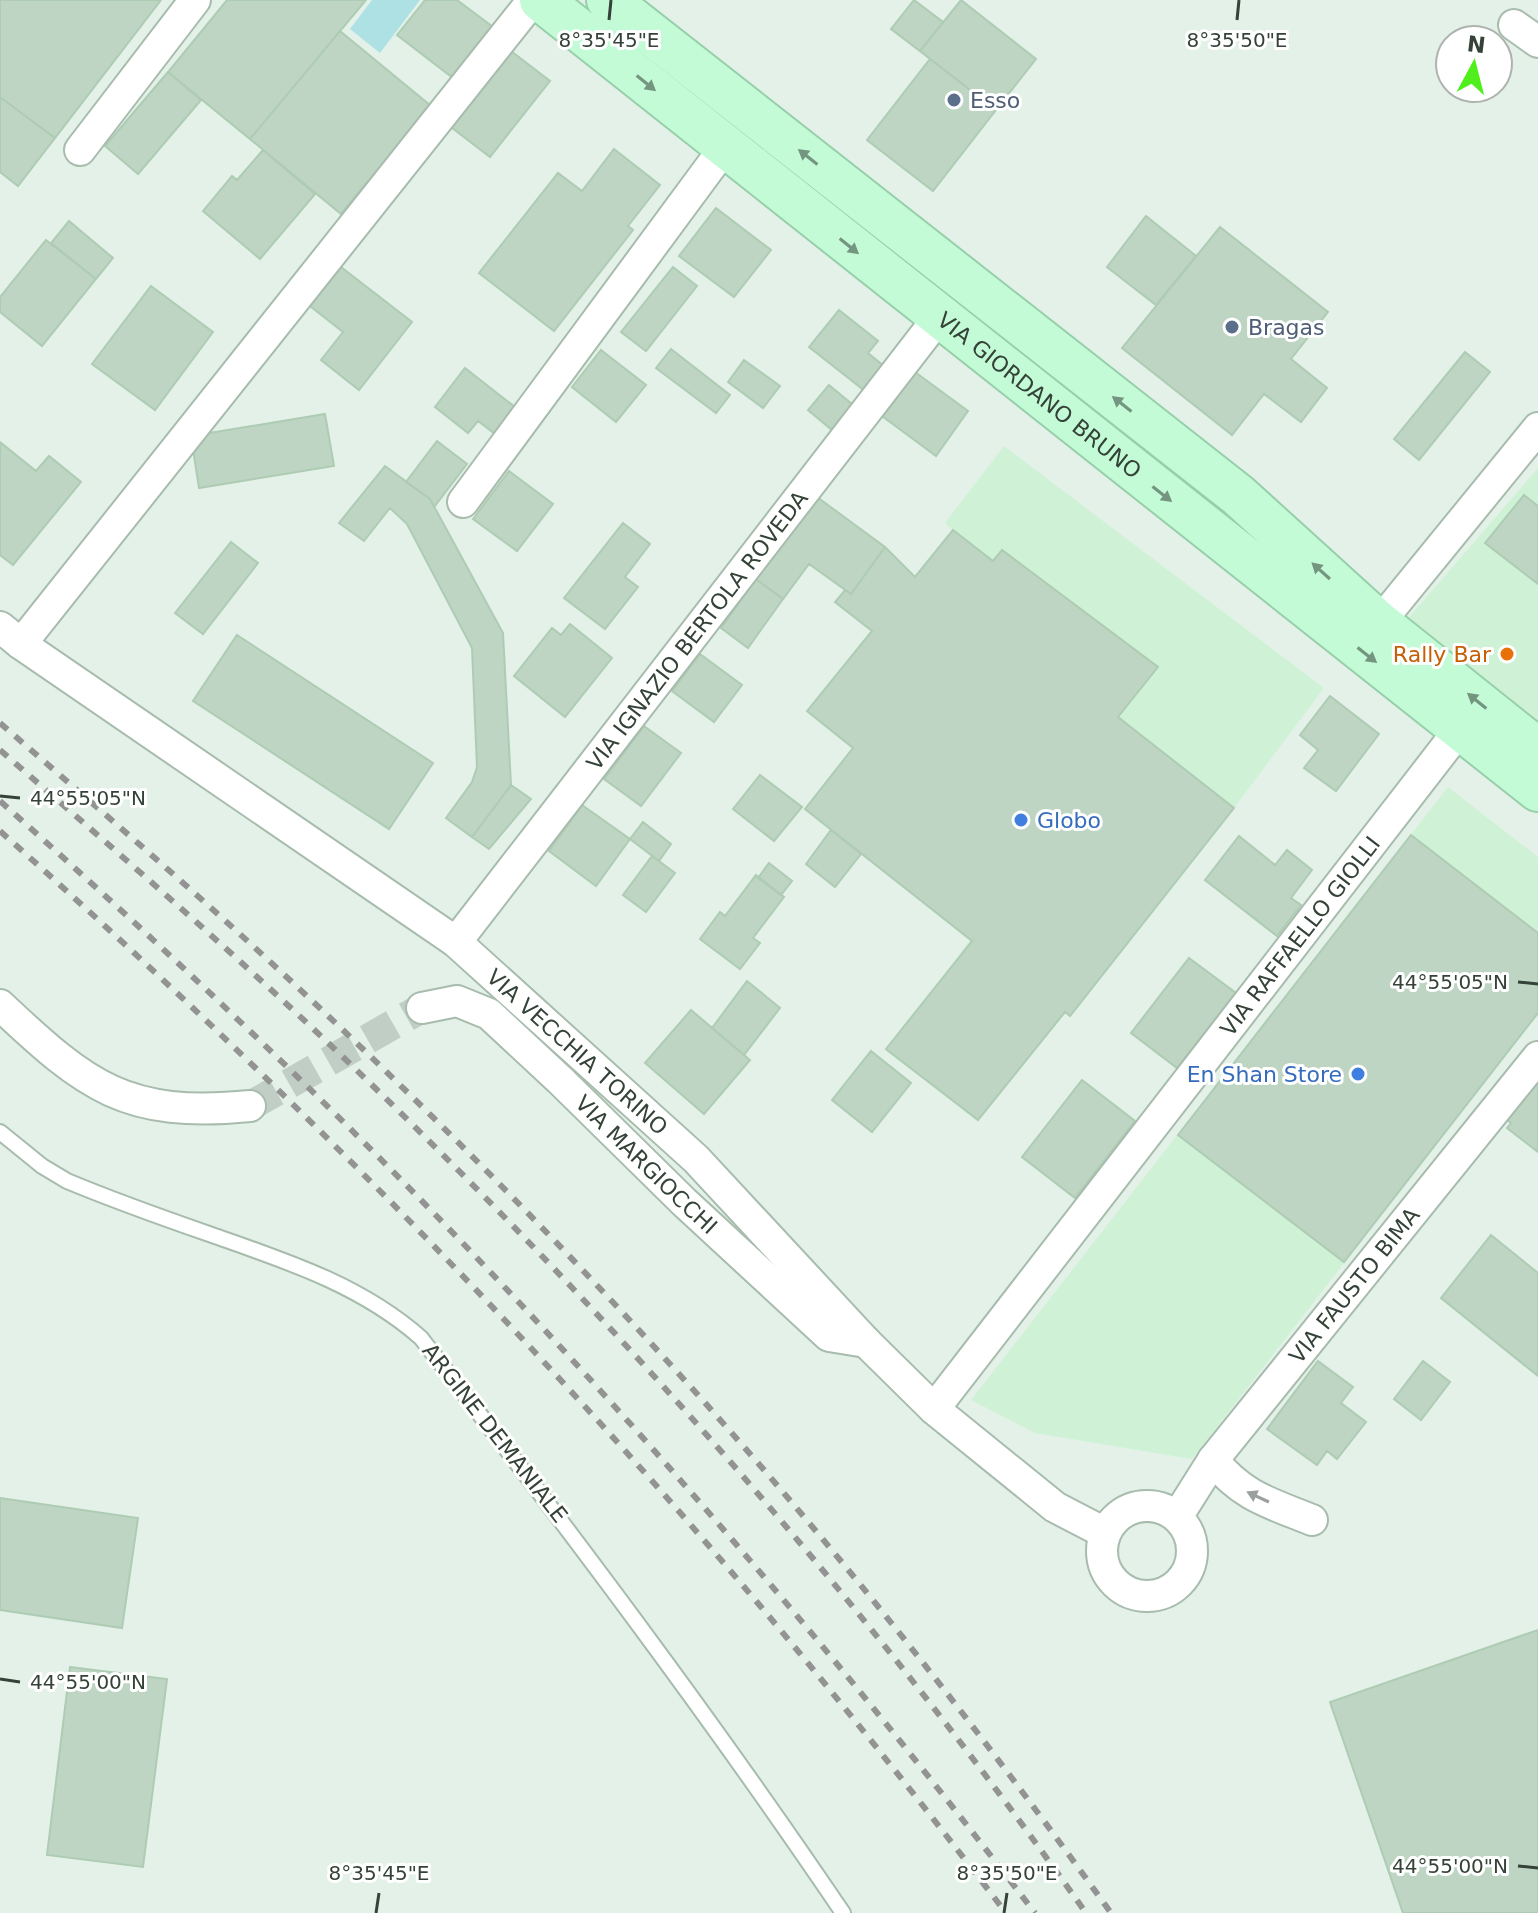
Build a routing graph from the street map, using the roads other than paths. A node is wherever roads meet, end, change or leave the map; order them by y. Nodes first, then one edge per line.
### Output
1 (195, 0) edge
2 (533, 0) edge
3 (541, 0) edge
4 (608, 0) edge
5 (725, 147) junction
6 (80, 150) dead end
7 (939, 317) junction
8 (1538, 428) edge
9 (463, 502) dead end
10 (1379, 623) junction
11 (10, 635) edge
12 (1460, 729) junction
13 (1538, 750) edge
14 (1538, 790) edge
15 (456, 942) junction
16 (0, 1005) edge
17 (422, 1008) tunnel mouth
18 (1538, 1057) edge
19 (250, 1106) tunnel mouth
20 (0, 1132) edge
21 (866, 1342) junction
22 (934, 1409) junction
23 (1213, 1460) junction
24 (1177, 1517) junction
25 (1312, 1520) dead end
26 (1105, 1533) junction
27 (843, 1913) edge

1 - 6 street
2 - 11 street
3 -> 5 main road, VIA GIORDANO BRUNO
10 -> 4 main road, VIA GIORDANO BRUNO
5 -> 7 main road, VIA GIORDANO BRUNO
5 - 9 street
7 -> 12 main road, VIA GIORDANO BRUNO
7 - 15 street, VIA IGNAZIO BERTOLA ROVEDA
8 - 10 street
13 -> 10 main road, VIA GIORDANO BRUNO
11 - 15 street, VIA VECCHIA TORINO
12 - 14 main road, VIA GIORDANO BRUNO
12 - 22 street, VIA RAFFAELLO GIOLLI
15 - 21 street, VIA VECCHIA TORINO
16 - 19 street
17 - 21 street, VIA MARGIOCCHI
18 - 23 street, VIA FAUSTO BIMA
20 - 27 lane, ARGINE DEMANIALE
21 - 22 street, VIA VECCHIA TORINO
22 - 26 street, VIA VECCHIA TORINO
23 - 24 street, VIA FAUSTO BIMA
25 -> 23 street
24 - 26 street
24 - 26 street

